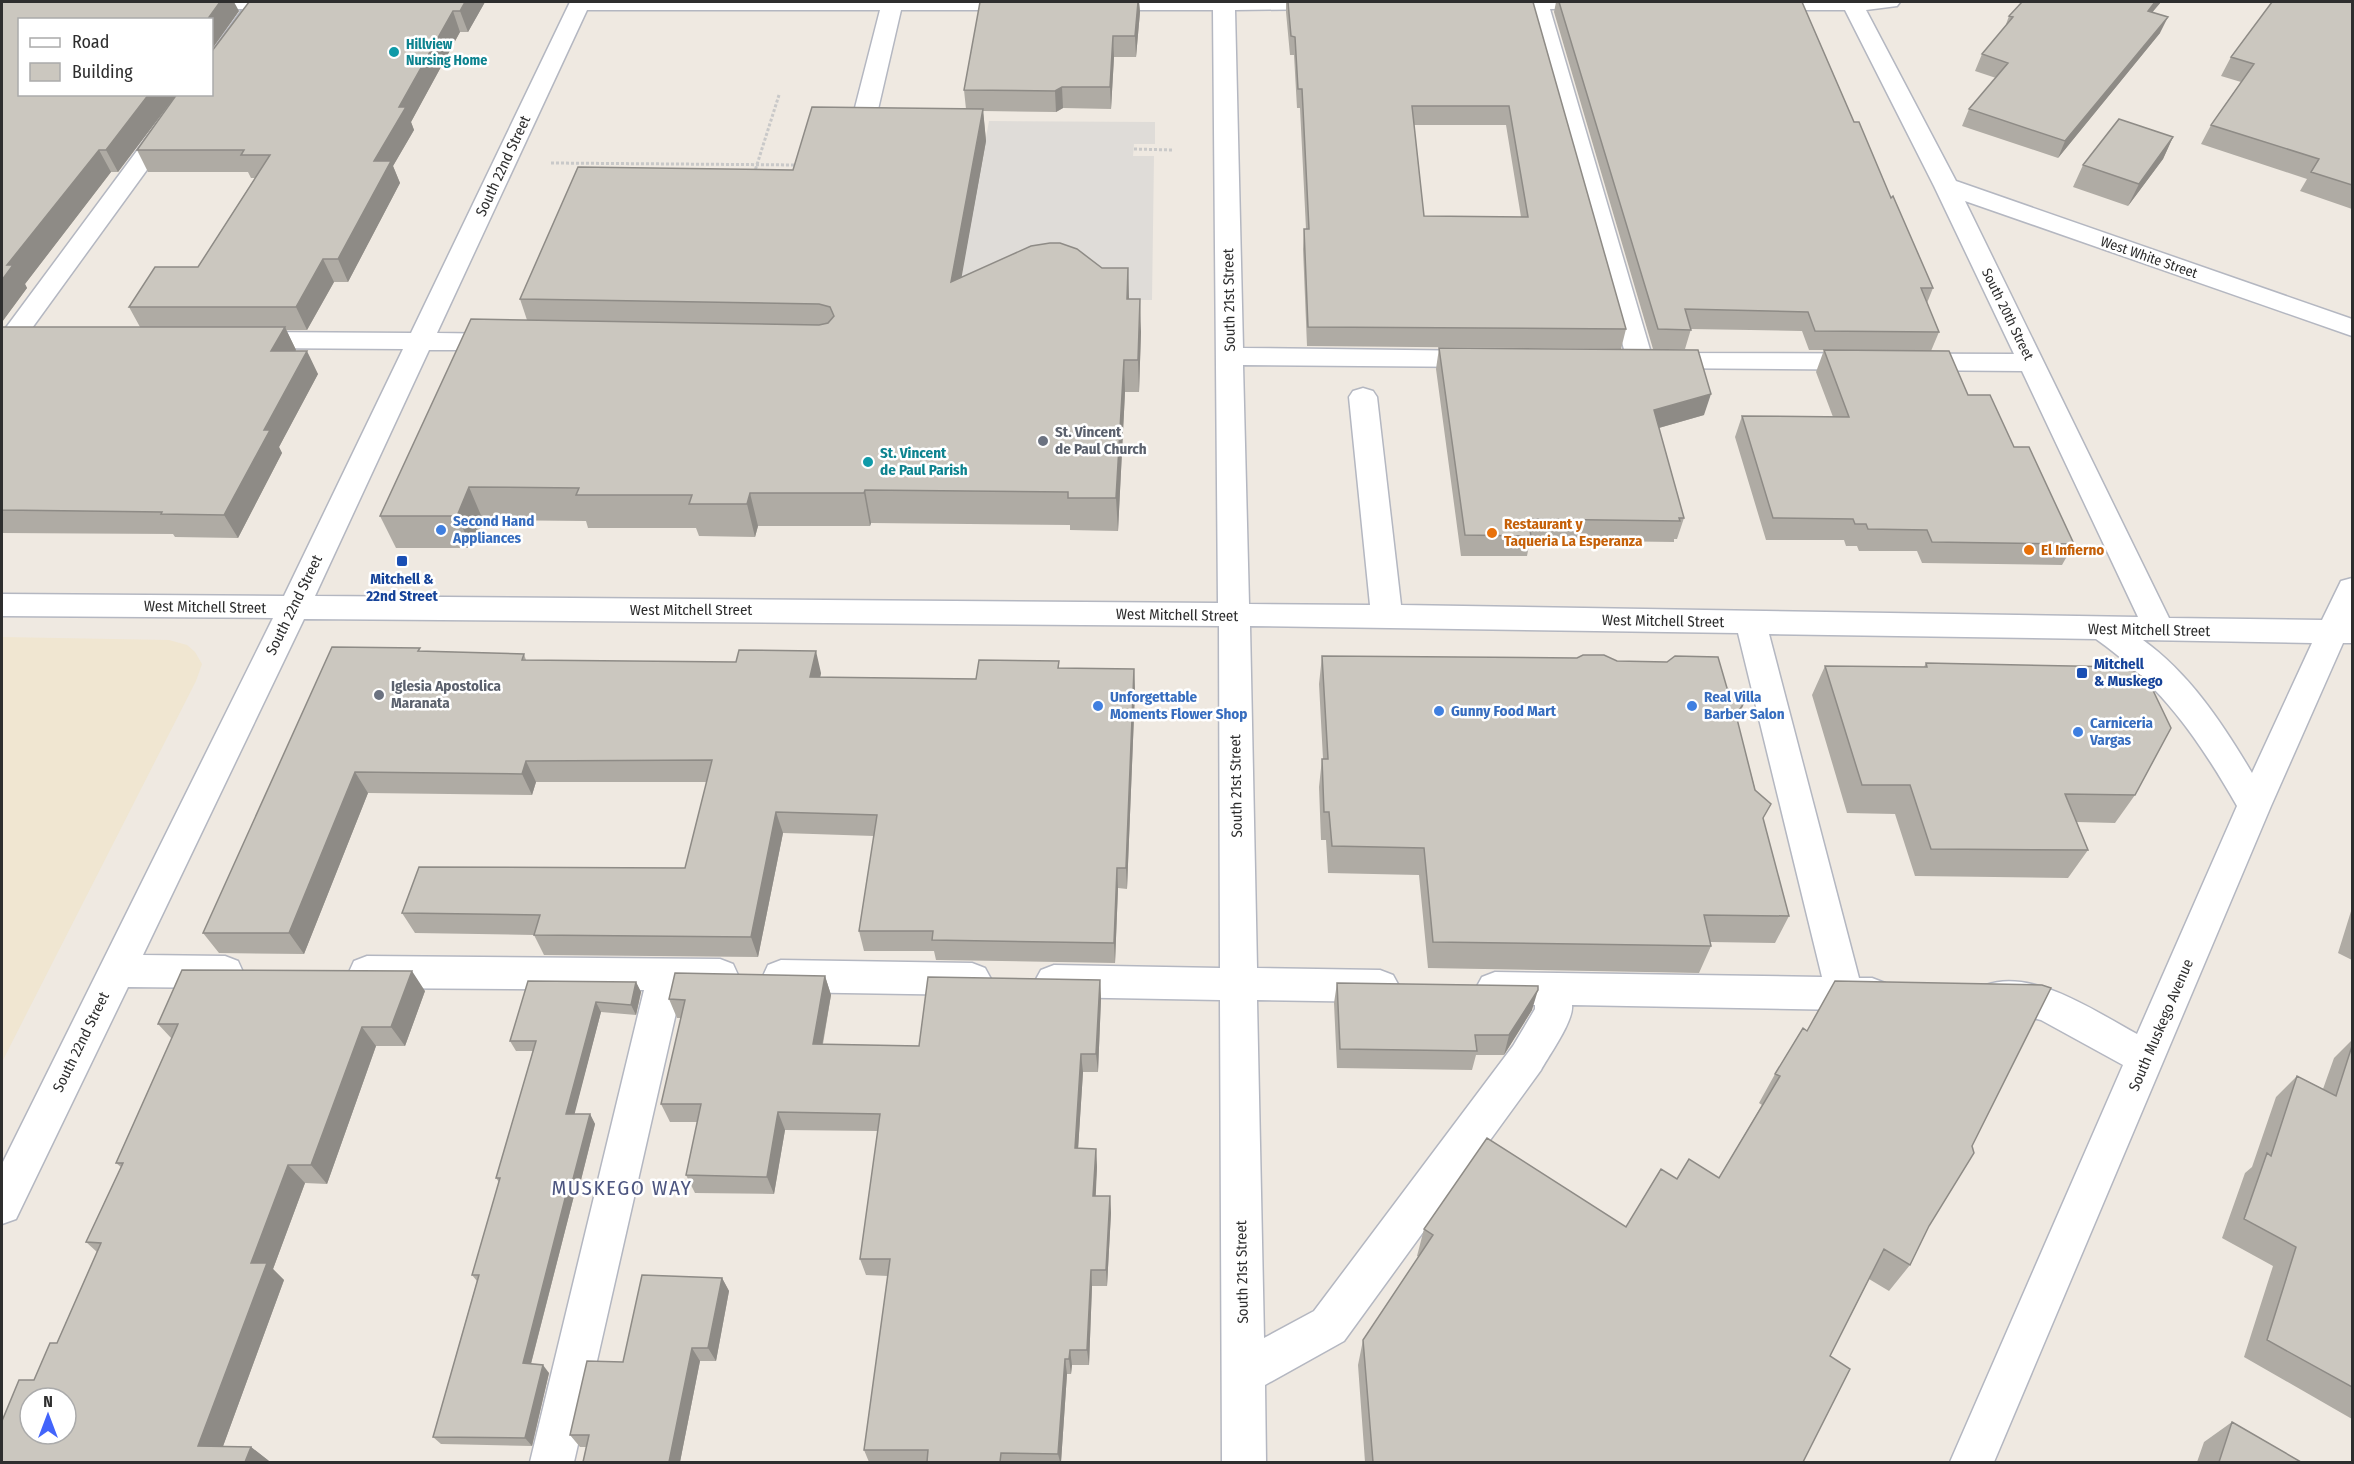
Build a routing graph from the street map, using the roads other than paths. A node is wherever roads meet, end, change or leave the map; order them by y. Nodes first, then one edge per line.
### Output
1 (1890, 2) edge
2 (165, 3) edge
3 (580, 3) edge
4 (1224, 3) edge
5 (1347, 3) edge
6 (1467, 3) edge
7 (1538, 3) edge
8 (1622, 3) edge
9 (1852, 3) edge
10 (892, 4) junction
11 (1044, 4) edge
12 (1079, 4) edge
13 (1740, 4) edge
14 (213, 66) edge
15 (189, 96) edge
16 (861, 131) edge
17 (1946, 186) junction
18 (2352, 328) edge
19 (6, 340) edge
20 (45, 340) edge
21 (221, 340) edge
22 (421, 340) junction
23 (527, 342) edge
24 (1229, 356) junction
25 (1508, 359) edge
26 (2032, 363) junction
27 (1363, 397) dead end
28 (2352, 589) edge
29 (2, 605) edge
30 (294, 608) junction
31 (1233, 615) junction
32 (1387, 616) junction
33 (1751, 623) junction
34 (2104, 629) junction
35 (2158, 629) junction
36 (2342, 632) edge
37 (2254, 806) junction
38 (115, 971) junction
39 (258, 972) edge
40 (337, 972) edge
41 (666, 974) junction
42 (1239, 984) junction
43 (1409, 987) edge
44 (1456, 988) edge
45 (1552, 989) junction
46 (1845, 994) junction
47 (1903, 995) edge
48 (1962, 996) edge
49 (2147, 1059) junction
50 (2, 1205) edge
51 (1243, 1373) junction
52 (552, 1462) edge
53 (1244, 1462) edge
54 (1972, 1462) edge

1 - 9 street
2 - 14 street
3 - 10 street
3 - 22 street, South 22nd Street
4 - 5 street
4 - 12 street
4 - 24 street, South 21st Street
6 - 7 street
7 - 8 street
7 - 26 street
9 - 13 street
9 - 17 street, South 20th Street
10 - 11 street
10 - 16 street
15 - 19 street
17 - 18 street, West White Street
17 - 26 street, South 20th Street
19 - 20 street
21 - 22 street
22 - 23 street
22 - 30 street, South 22nd Street
24 - 25 street
24 - 31 street, South 21st Street
26 - 35 street, South 20th Street
27 - 32 street
28 - 36 street, South Muskego Avenue
29 - 30 street, West Mitchell Street
30 - 31 street, West Mitchell Street
30 - 38 street, South 22nd Street
31 - 32 street, West Mitchell Street
31 - 42 street, South 21st Street
32 - 33 street, West Mitchell Street
33 - 34 street, West Mitchell Street
33 - 46 street
34 - 35 street, West Mitchell Street
34 - 37 street
35 - 36 street, West Mitchell Street
36 - 37 street, South Muskego Avenue
37 - 49 street, South Muskego Avenue
38 - 39 street
38 - 50 street, South 22nd Street
40 - 41 street
41 - 42 street
41 - 52 street
42 - 43 street
42 - 51 street, South 21st Street
44 - 45 street
45 - 46 street
45 - 51 street
46 - 47 street
48 - 49 street
49 - 54 street, South Muskego Avenue
51 - 53 street, South 21st Street

